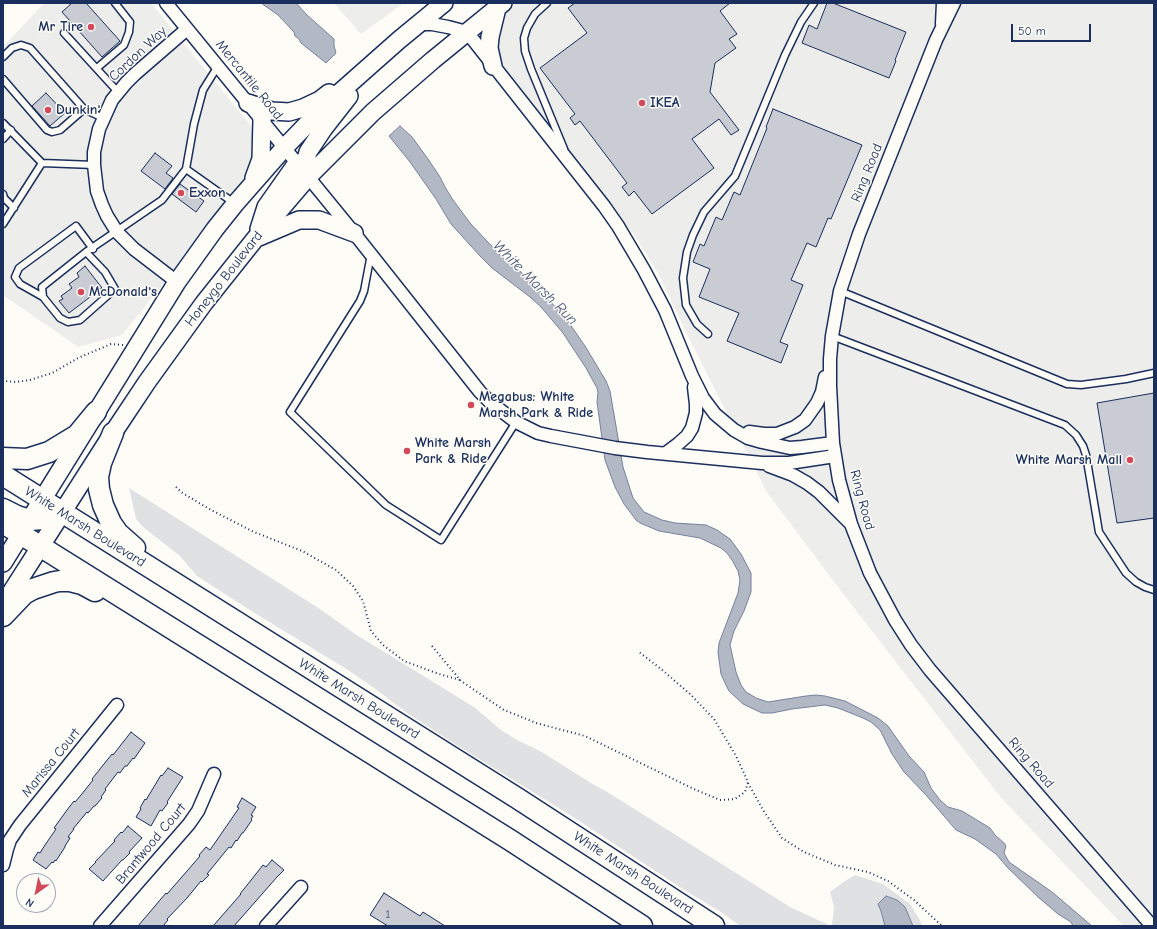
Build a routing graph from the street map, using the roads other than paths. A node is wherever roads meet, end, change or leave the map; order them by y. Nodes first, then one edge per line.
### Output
1 (115, 3) edge
2 (166, 3) edge
3 (444, 3) edge
4 (547, 3) edge
5 (814, 3) edge
6 (943, 3) edge
7 (954, 3) edge
8 (500, 5) edge
9 (417, 24) junction
10 (942, 27) junction
11 (187, 29) junction
12 (467, 32) junction
13 (64, 33) dead end
14 (399, 40) junction
15 (3, 57) edge
16 (374, 62) junction
17 (218, 66) junction
18 (493, 66) junction
19 (97, 68) junction
20 (3, 79) edge
21 (118, 92) junction
22 (248, 103) junction
23 (84, 109) junction
24 (103, 118) junction
25 (262, 119) junction
26 (3, 122) edge
27 (11, 130) junction
28 (3, 139) edge
29 (285, 148) junction
30 (568, 160) junction
31 (42, 164) junction
32 (94, 165) junction
33 (186, 169) junction
34 (303, 170) junction
35 (250, 186) junction
36 (3, 194) edge
37 (235, 204) junction
38 (14, 208) junction
39 (3, 224) edge
40 (117, 232) junction
41 (354, 232) junction
42 (255, 239) junction
43 (93, 249) junction
44 (86, 252) junction
45 (370, 254) junction
46 (177, 282) junction
47 (840, 291) junction
48 (43, 296) junction
49 (708, 334) dead end
50 (832, 336) junction
51 (830, 358) junction
52 (1154, 373) edge
53 (692, 376) junction
54 (96, 412) junction
55 (516, 422) junction
56 (734, 430) junction
57 (113, 433) junction
58 (833, 443) junction
59 (666, 453) junction
60 (835, 456) junction
61 (3, 458) edge
62 (762, 463) junction
63 (3, 475) edge
64 (42, 500) junction
65 (3, 509) edge
66 (62, 513) junction
67 (3, 523) edge
68 (851, 524) junction
69 (26, 527) junction
70 (40, 546) junction
71 (3, 563) edge
72 (1154, 590) edge
73 (3, 605) edge
74 (3, 616) edge
75 (232, 666) junction
76 (117, 705) dead end
77 (369, 705) junction
78 (214, 774) dead end
79 (3, 865) edge
80 (301, 887) dead end
81 (100, 926) edge
82 (266, 926) edge
83 (642, 926) edge
84 (714, 926) edge
85 (1152, 926) edge

1 - 19 lane
2 - 11 street, Mercantile Road
3 - 9 main road
4 - 30 lane
5 - 49 lane
6 - 10 street
7 - 10 street, Ring Road
8 - 12 main road
8 - 18 main road
9 - 12 street
9 - 14 main road
10 - 47 street, Ring Road
11 - 17 street, Mercantile Road
11 - 21 street, Cordon Way
12 - 18 street
12 - 34 main road
13 - 19 lane
14 - 16 main road
14 - 22 main road
15 - 23 lane
16 - 29 main road
16 - 34 main road
17 - 22 street, Mercantile Road
17 - 33 lane
18 - 30 street
19 - 21 lane
20 - 23 lane
21 - 24 street, Cordon Way
22 - 25 street, Mercantile Road
23 - 24 lane
24 - 32 street, Cordon Way
25 - 29 street, Mercantile Road
25 - 35 main road
26 - 27 lane
27 - 28 lane
27 - 31 lane
29 - 34 street, Mercantile Road
29 - 35 main road
30 - 53 street
31 - 32 lane
31 - 38 lane
32 - 40 street, Cordon Way
33 - 37 lane
33 - 40 lane
34 - 41 street, Mercantile Road
34 - 42 main road
35 - 37 main road
36 - 38 lane
37 - 46 main road
38 - 39 lane
40 - 43 lane
40 - 46 street, Cordon Way
41 - 42 main road
41 - 45 street, Mercantile Road
42 - 57 main road, Honeygo Boulevard
43 - 44 lane
43 - 48 lane
44 - 48 lane
44 - 48 lane
45 - 55 street, Mercantile Road
45 - 55 lane
46 - 54 main road
47 - 50 street, Ring Road
47 - 52 lane
50 - 51 street, Ring Road
50 - 72 lane
51 - 56 street
51 - 58 street, Ring Road
53 - 56 street
53 - 59 street
54 - 61 highway
54 - 64 main road
55 - 59 street, Mercantile Road
56 - 58 street
57 - 66 main road, Honeygo Boulevard
57 - 77 highway
58 - 60 street, Ring Road
59 - 62 street, Mercantile Road
60 - 62 street
60 - 68 street, Ring Road
62 - 68 street
63 - 64 highway, White Marsh Boulevard
64 - 66 highway, White Marsh Boulevard
64 - 69 main road
65 - 69 highway
66 - 69 highway
66 - 70 main road, Honeygo Boulevard
66 - 77 highway, White Marsh Boulevard
67 - 69 highway
68 - 85 street, Ring Road
69 - 70 highway
69 - 71 main road
70 - 73 main road, Honeygo Boulevard
70 - 75 highway
74 - 75 highway
75 - 83 highway
76 - 79 street, Marissa Court
77 - 84 highway, White Marsh Boulevard
78 - 81 street, Brantwood Court
80 - 82 street

